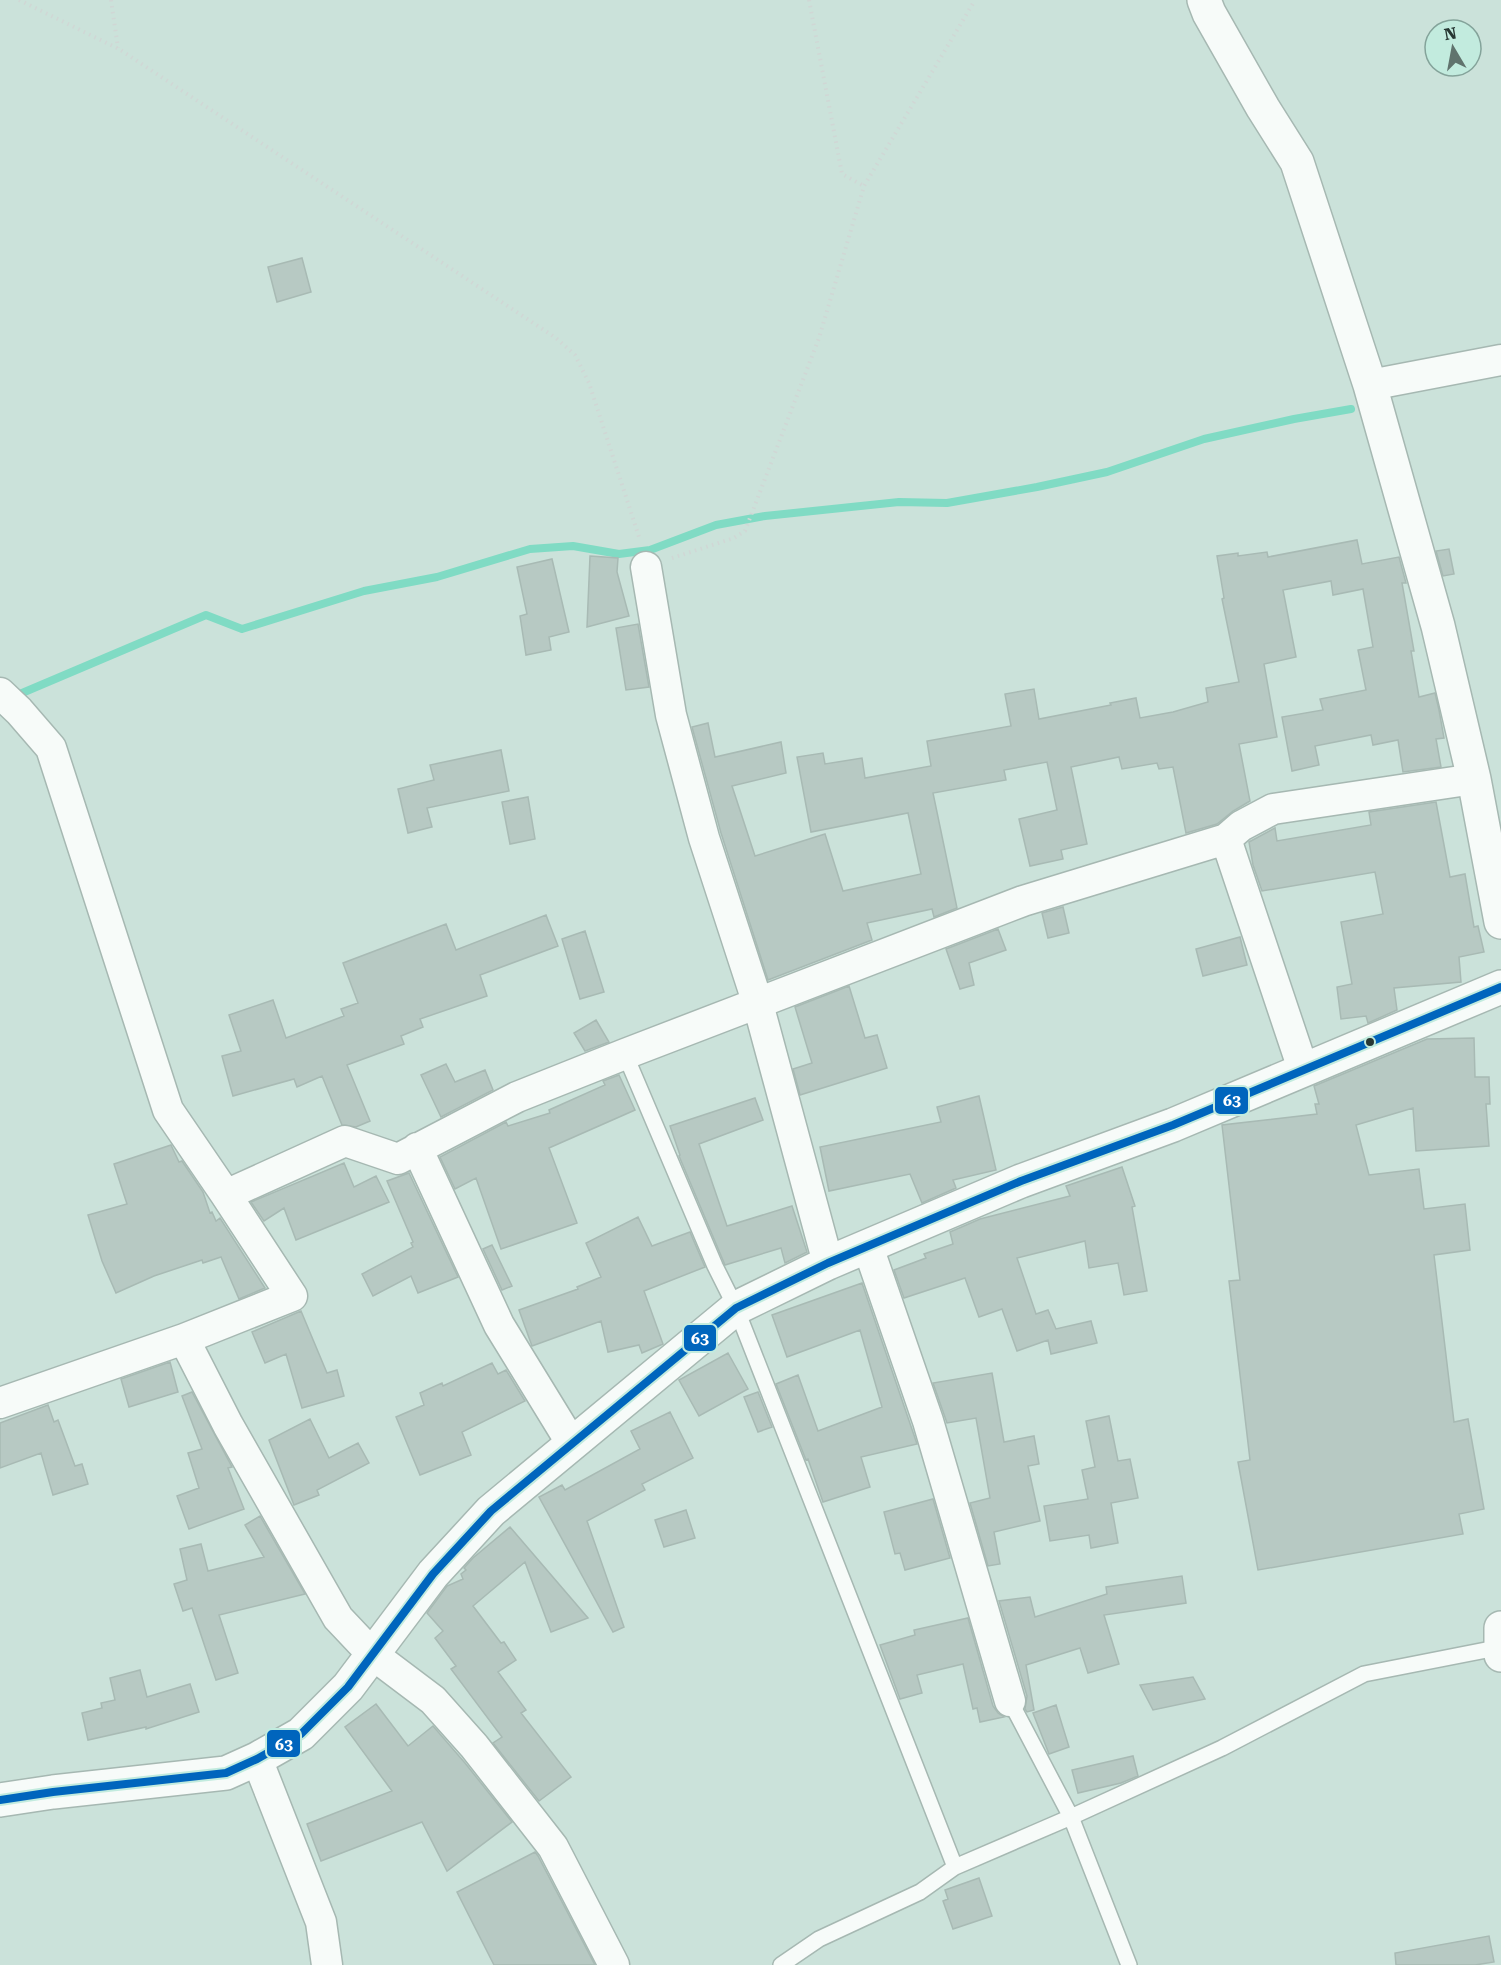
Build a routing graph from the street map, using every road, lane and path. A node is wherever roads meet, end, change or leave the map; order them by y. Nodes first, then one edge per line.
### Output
1 (19, 0) edge
2 (111, 0) edge
3 (809, 0) edge
4 (975, 0) edge
5 (1204, 0) edge
6 (118, 49) junction
7 (864, 186) junction
8 (1501, 360) edge
9 (1370, 385) junction
10 (643, 553) junction
11 (0, 693) edge
12 (1474, 779) junction
13 (1226, 839) junction
14 (1501, 922) edge
15 (1501, 987) edge
16 (758, 1004) junction
17 (625, 1054) junction
18 (1303, 1070) junction
19 (417, 1148) junction
20 (226, 1195) junction
21 (868, 1247) junction
22 (828, 1263) junction
23 (736, 1308) junction
24 (183, 1339) junction
25 (0, 1403) edge
26 (572, 1444) junction
27 (1501, 1628) edge
28 (1501, 1647) edge
29 (372, 1654) junction
30 (1501, 1654) edge
31 (1010, 1701) joint
32 (257, 1759) junction
33 (0, 1800) edge
34 (1071, 1817) junction
35 (955, 1867) junction
36 (327, 1965) edge
37 (614, 1965) edge
38 (781, 1965) edge
39 (1130, 1965) edge

1 - 6 path
2 - 6 path
3 - 7 path
4 - 7 path
5 - 9 street
6 - 10 path
7 - 10 path
8 - 9 street
9 - 12 street
10 - 16 street
11 - 20 street
12 - 13 street
12 - 14 street
13 - 16 street
13 - 18 street
15 - 18 street
16 - 17 street
16 - 22 street
17 - 19 street
17 - 23 lane
18 - 21 street
19 - 20 street
19 - 26 street
20 - 24 street
21 - 22 street
21 - 31 street
22 - 23 street
23 - 26 street
23 - 35 lane
24 - 25 street
24 - 29 street
26 - 29 street
27 - 28 street
28 - 30 street
28 - 34 lane
29 - 32 street
29 - 37 street
31 - 34 lane
32 - 33 street
32 - 36 street
34 - 35 lane
34 - 39 lane
35 - 38 lane

